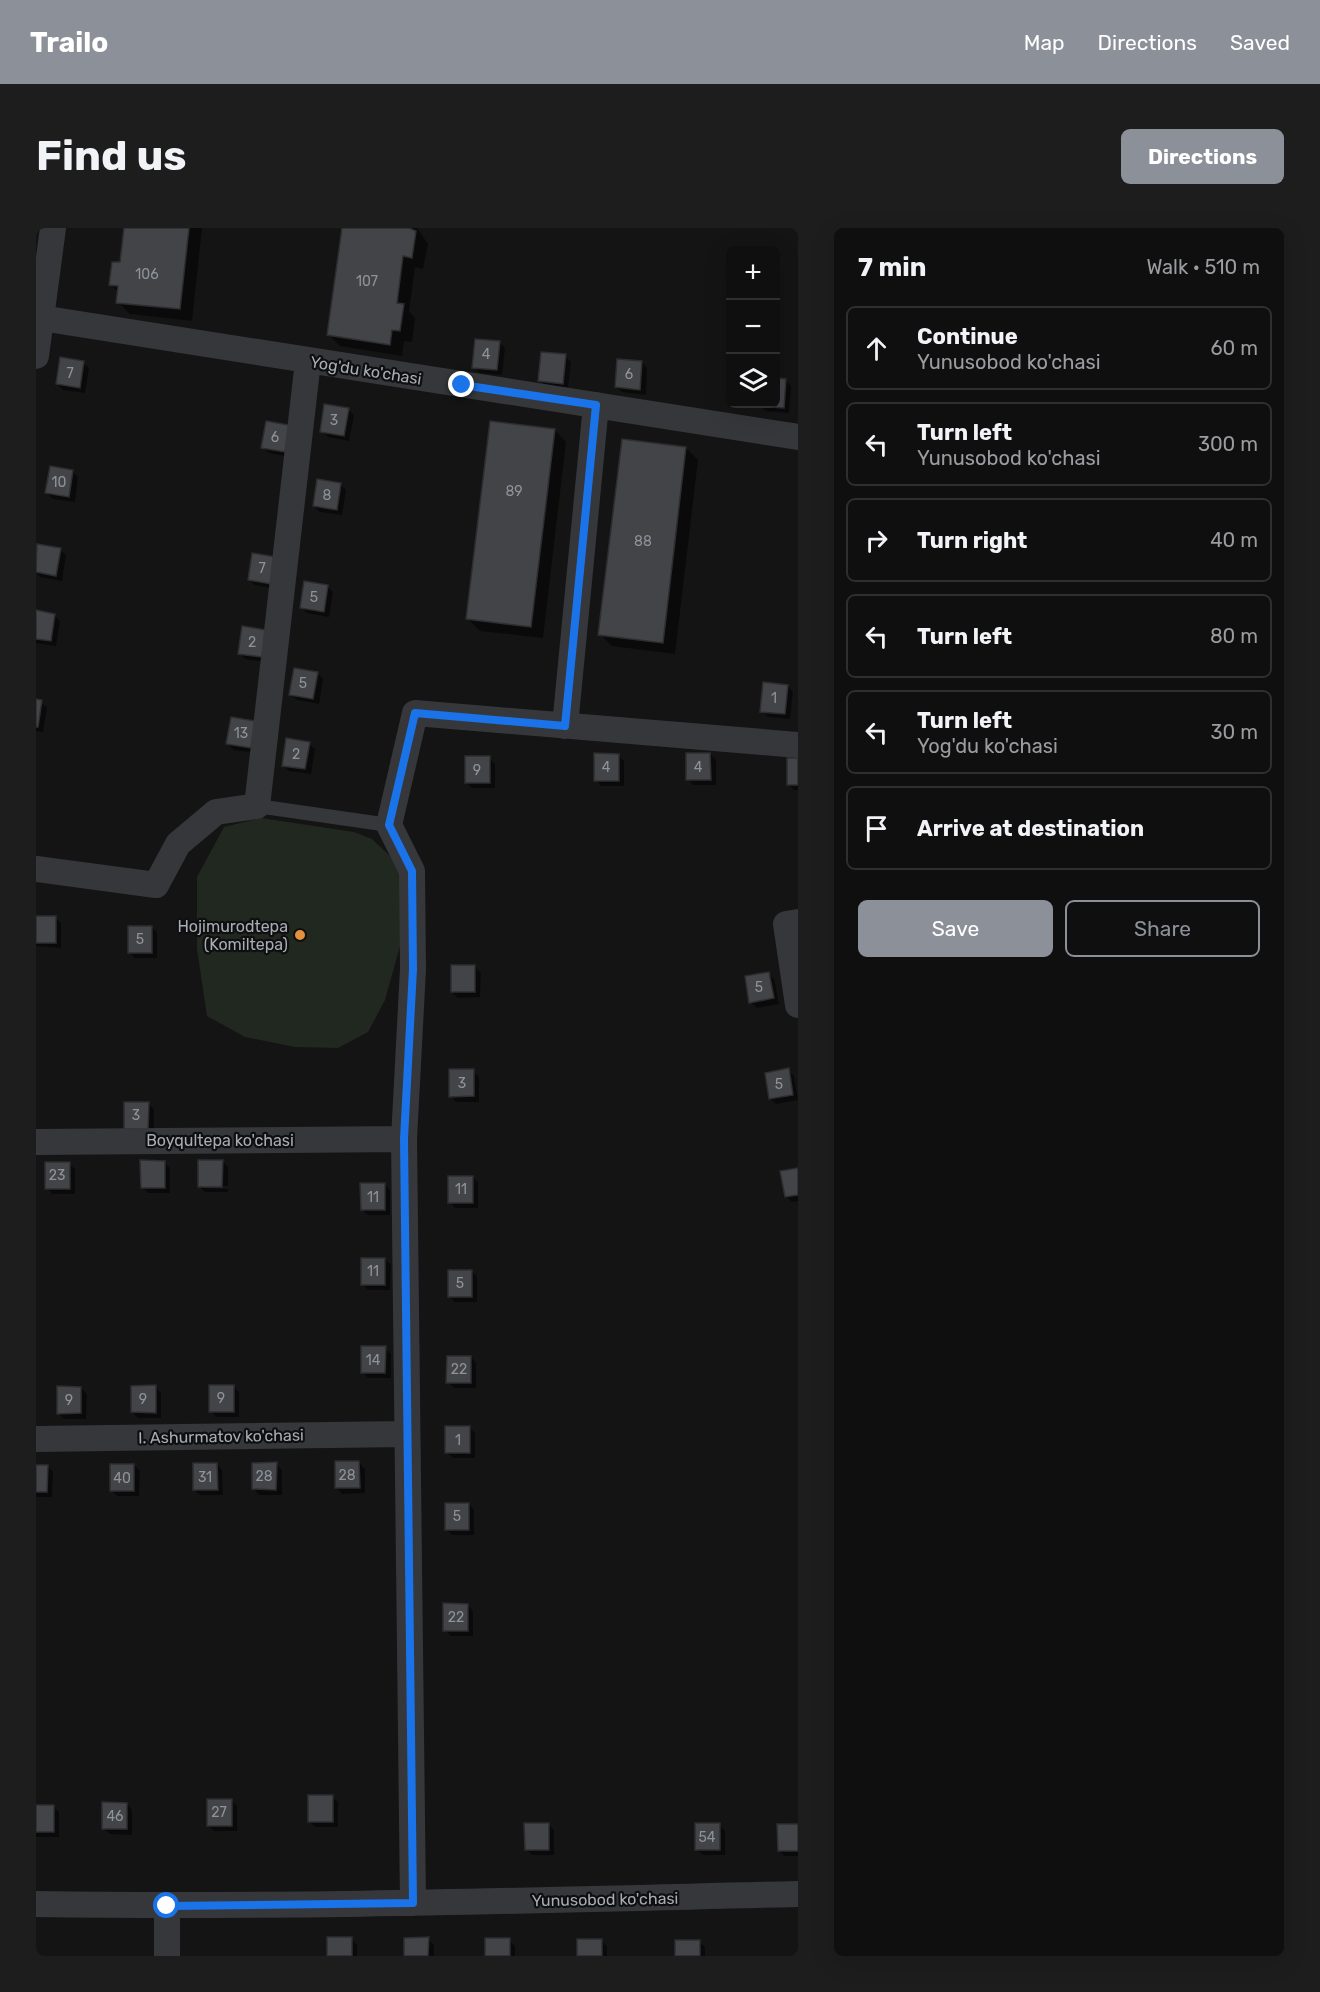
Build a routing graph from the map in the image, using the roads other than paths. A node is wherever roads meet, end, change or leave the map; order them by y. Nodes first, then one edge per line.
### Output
1 (53, 228) edge
2 (41, 318) junction
3 (36, 356) edge
4 (308, 361) junction
5 (596, 405) junction
6 (798, 437) edge
7 (565, 726) junction
8 (798, 745) edge
9 (257, 806) junction
10 (389, 825) junction
11 (36, 869) edge
12 (798, 922) edge
13 (798, 1005) edge
14 (404, 1139) junction
15 (36, 1142) edge
16 (406, 1434) junction
17 (36, 1439) edge
18 (798, 1894) edge
19 (413, 1903) junction
20 (36, 1904) edge
21 (167, 1906) junction
22 (167, 1956) edge

1 - 2 street
2 - 3 street
2 - 4 street, Yog'du ko'chasi
4 - 5 street, Yog'du ko'chasi
4 - 9 street
5 - 6 street, Yog'du ko'chasi
5 - 7 street
7 - 8 street
7 - 10 street
9 - 10 lane
9 - 11 street
10 - 14 street
12 - 13 street
14 - 15 street, Boyqultepa ko'chasi
14 - 16 street
16 - 17 street, I. Ashurmatov ko'chasi
16 - 19 street
18 - 19 street, Yunusobod ko'chasi
19 - 21 street, Yunusobod ko'chasi
20 - 21 street, Yunusobod ko'chasi
21 - 22 street

